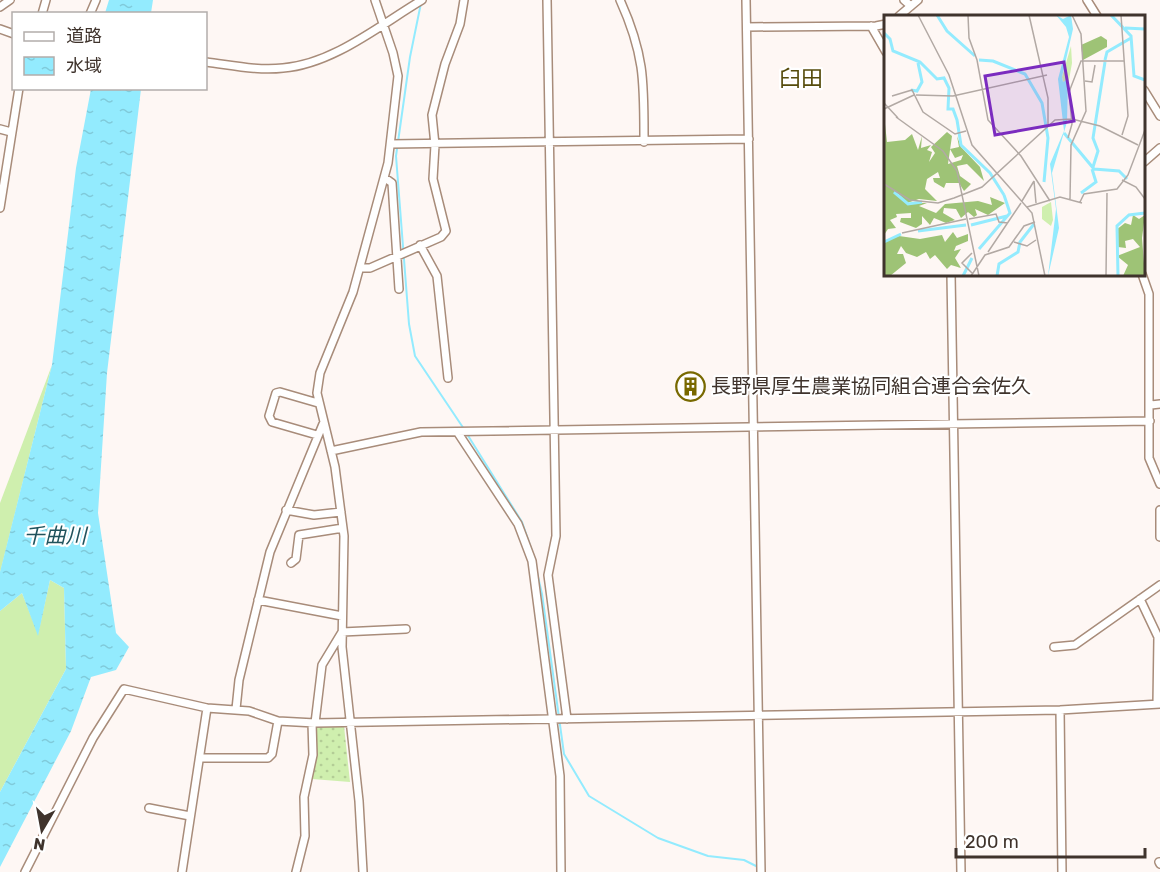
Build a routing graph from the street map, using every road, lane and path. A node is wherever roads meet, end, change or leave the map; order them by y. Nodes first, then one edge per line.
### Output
1 (10, 0) edge
2 (375, 0) edge
3 (422, 0) edge
4 (464, 0) edge
5 (547, 0) edge
6 (621, 0) edge
7 (746, 0) edge
8 (904, 0) edge
9 (918, 0) edge
10 (1087, 0) edge
11 (911, 6) junction
12 (0, 7) edge
13 (900, 15) edge
14 (1096, 15) edge
15 (382, 24) junction
16 (884, 24) edge
17 (871, 26) junction
18 (747, 27) junction
19 (884, 50) edge
20 (207, 62) edge
21 (19, 90) edge
22 (1145, 93) edge
23 (1160, 117) edge
24 (0, 129) edge
25 (11, 132) junction
26 (749, 139) junction
27 (644, 142) junction
28 (549, 143) junction
29 (395, 145) junction
30 (435, 145) junction
31 (1160, 148) edge
32 (1145, 160) edge
33 (385, 178) junction
34 (0, 208) edge
35 (420, 245) junction
36 (401, 253) junction
37 (360, 268) junction
38 (951, 276) edge
39 (1143, 276) edge
40 (399, 289) dead end
41 (448, 378) dead end
42 (318, 403) junction
43 (1160, 404) edge
44 (1151, 405) junction
45 (1150, 421) junction
46 (323, 424) junction
47 (953, 424) junction
48 (754, 427) junction
49 (555, 430) junction
50 (463, 432) junction
51 (317, 435) junction
52 (331, 451) junction
53 (1160, 484) edge
54 (286, 510) junction
55 (1160, 510) edge
56 (341, 512) junction
57 (343, 528) junction
58 (1160, 537) edge
59 (291, 563) dead end
60 (1160, 585) edge
61 (1140, 599) junction
62 (258, 600) junction
63 (342, 616) junction
64 (406, 629) dead end
65 (342, 632) junction
66 (1054, 647) dead end
67 (1158, 704) edge
68 (207, 708) junction
69 (236, 709) junction
70 (1060, 710) junction
71 (958, 711) junction
72 (759, 716) junction
73 (560, 719) junction
74 (278, 722) junction
75 (313, 723) junction
76 (350, 723) junction
77 (200, 758) junction
78 (148, 808) dead end
79 (190, 816) junction
80 (761, 870) edge
81 (25, 872) edge
82 (182, 872) edge
83 (296, 872) edge
84 (363, 872) edge
85 (561, 872) edge
86 (961, 872) edge
87 (1062, 872) edge

1 - 12 street
2 - 15 street
3 - 15 street
4 - 30 street
5 - 28 street
6 - 27 street
7 - 18 street
8 - 11 street
9 - 11 street
10 - 14 street
11 - 13 street
15 - 20 street
15 - 29 street
16 - 17 street
17 - 18 street
17 - 19 street
18 - 26 street
21 - 25 street
22 - 23 street
24 - 25 street
25 - 34 street
26 - 27 street
26 - 48 street
27 - 28 street
28 - 30 street
28 - 49 street
29 - 30 street
29 - 33 street
30 - 35 street
31 - 32 street
33 - 36 street
33 - 37 street
35 - 36 street
35 - 41 street
36 - 37 street
36 - 40 street
37 - 42 street
38 - 47 street
39 - 44 street
42 - 46 street
42 - 51 street
43 - 44 street
44 - 45 street
45 - 47 street
45 - 53 street
46 - 51 street
46 - 52 street
47 - 48 street
47 - 71 street
48 - 49 street
48 - 72 street
49 - 50 street
49 - 73 street
50 - 52 street
50 - 73 street
51 - 54 street
52 - 56 street
54 - 56 street
54 - 62 street
55 - 58 street
56 - 57 street
57 - 59 street
57 - 63 street
60 - 61 street
61 - 66 street
61 - 67 street
62 - 63 street
62 - 69 street
63 - 65 street
64 - 65 street
65 - 75 street
65 - 76 street
67 - 70 street
68 - 69 street
68 - 77 street
68 - 81 street
69 - 74 street
70 - 71 street
70 - 87 street
71 - 72 street
71 - 86 street
72 - 73 street
72 - 80 street
73 - 76 street
73 - 85 street
74 - 75 street
74 - 77 street
75 - 76 street
75 - 83 street
76 - 84 street
77 - 79 street
78 - 79 street
79 - 82 street

